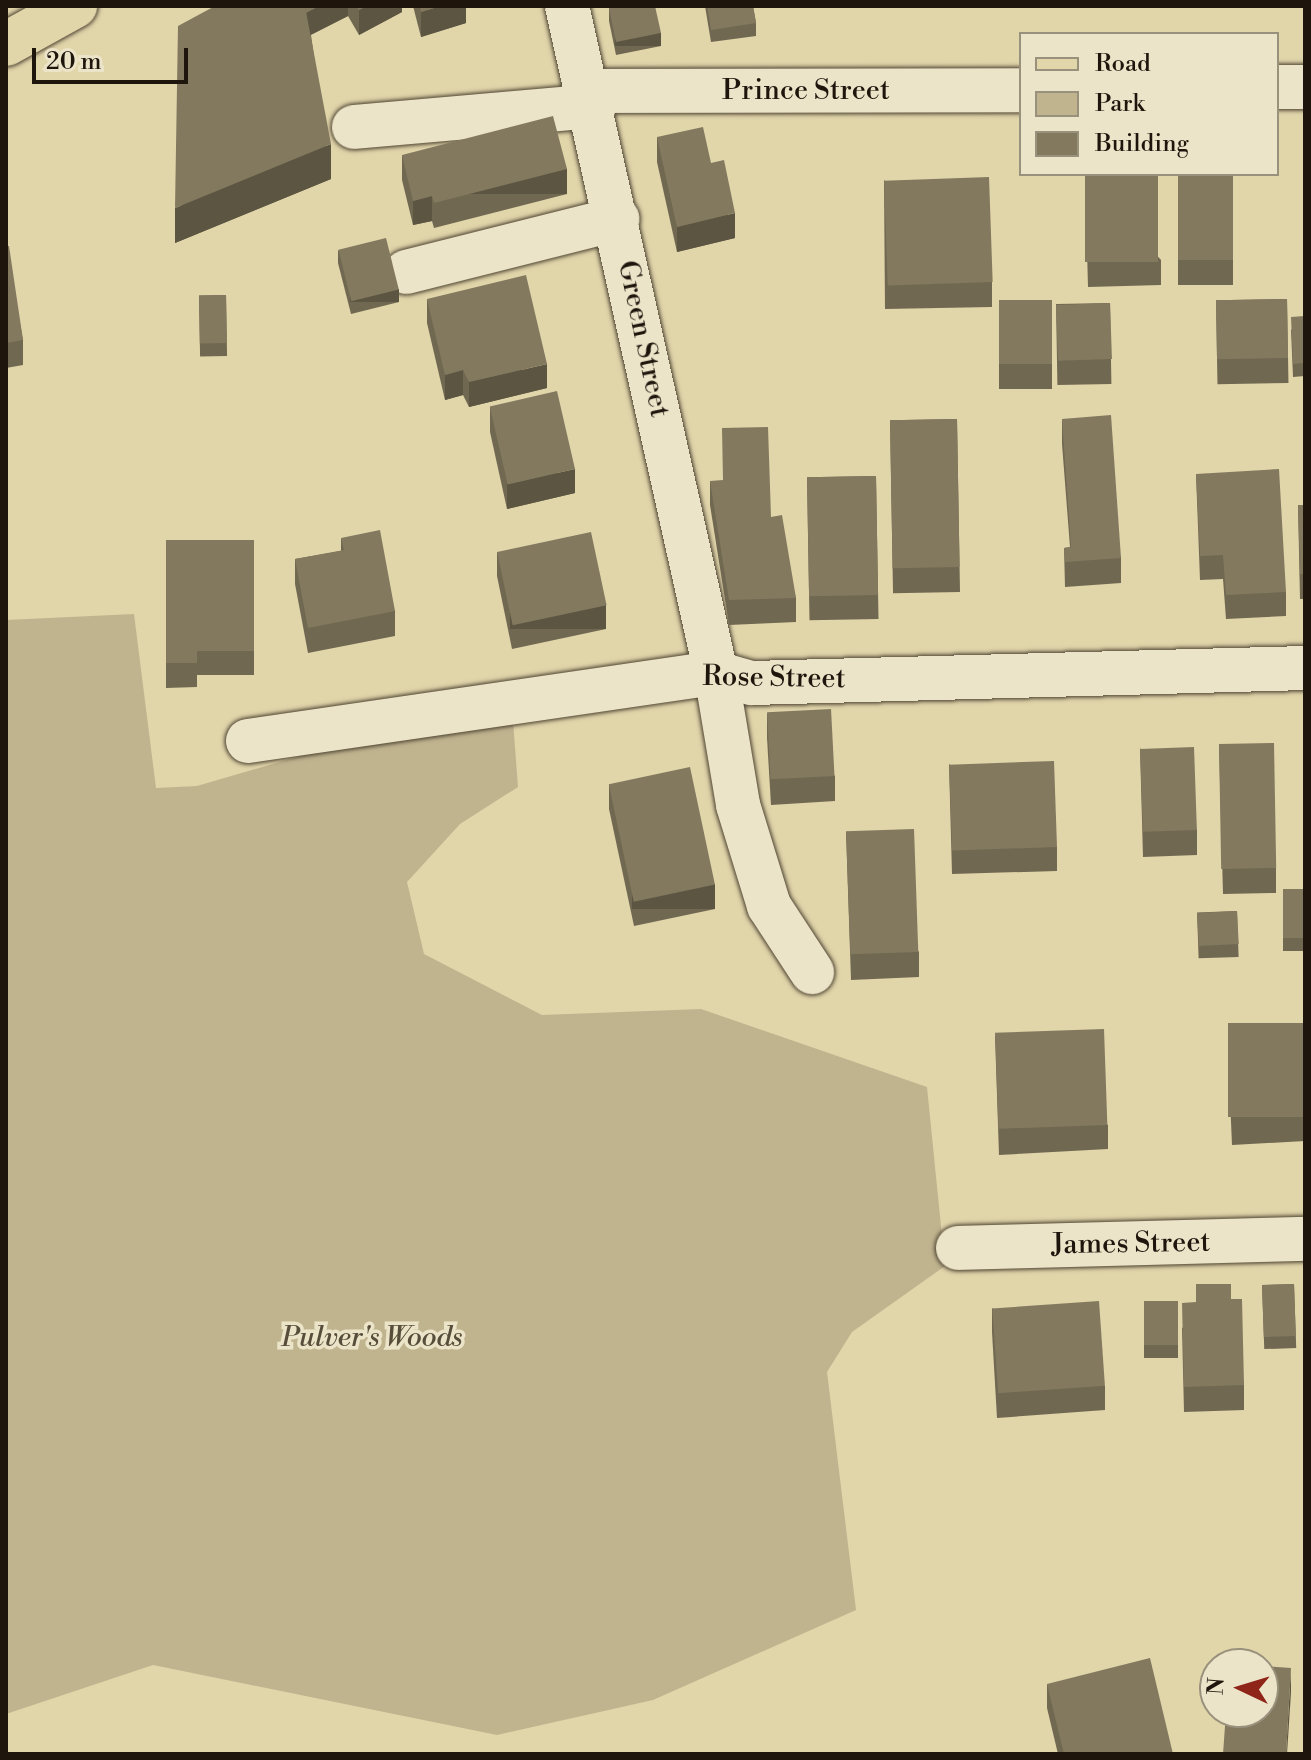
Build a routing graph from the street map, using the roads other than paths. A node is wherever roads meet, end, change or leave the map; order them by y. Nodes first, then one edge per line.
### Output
1 (567, 6) edge
2 (63, 9) edge
3 (6, 44) edge
4 (1279, 87) edge
5 (1305, 87) edge
6 (1019, 90) edge
7 (592, 98) junction
8 (354, 127) dead end
9 (617, 219) junction
10 (406, 272) dead end
11 (1305, 668) edge
12 (716, 673) junction
13 (248, 741) dead end
14 (812, 972) dead end
15 (1305, 1239) edge
16 (958, 1248) dead end

1 - 7 street, Green Street
2 - 3 main road
4 - 5 street
6 - 7 street, Prince Street
7 - 8 street, Prince Street
7 - 9 street, Green Street
9 - 10 street
9 - 12 street, Green Street
11 - 12 street, Rose Street
12 - 13 street, Rose Street
12 - 14 street, Green Street
15 - 16 street, James Street

